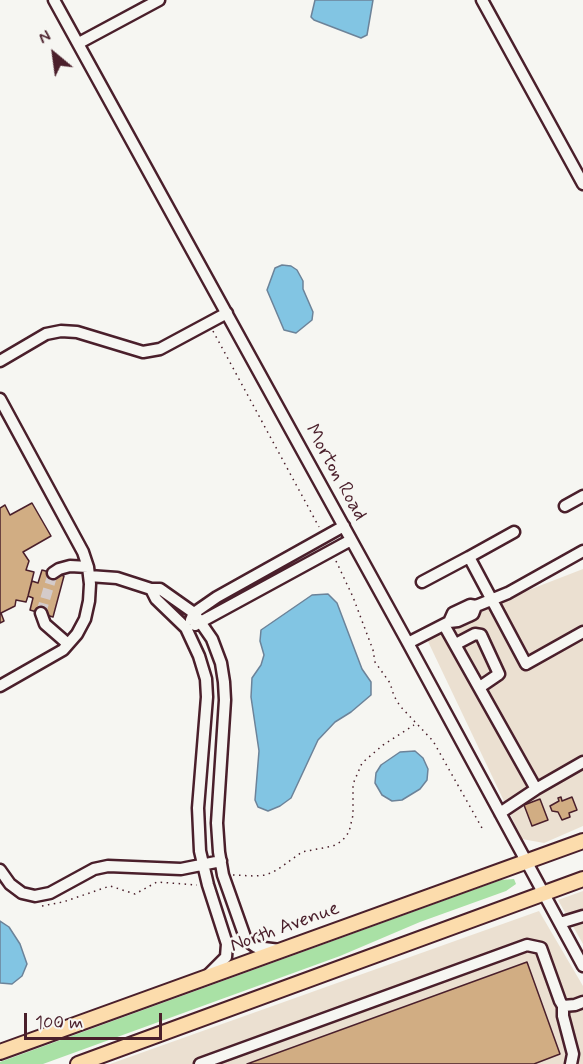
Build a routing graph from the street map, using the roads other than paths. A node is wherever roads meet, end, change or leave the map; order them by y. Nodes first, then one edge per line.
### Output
1 (54, 0) edge
2 (159, 0) edge
3 (482, 0) edge
4 (79, 44) junction
5 (583, 184) edge
6 (227, 313) junction
7 (0, 361) edge
8 (0, 399) edge
9 (5, 420) edge
10 (583, 496) edge
11 (565, 506) dead end
12 (344, 526) junction
13 (514, 532) dead end
14 (351, 540) junction
15 (583, 551) edge
16 (469, 556) junction
17 (88, 572) junction
18 (53, 573) dead end
19 (422, 582) dead end
20 (151, 589) junction
21 (493, 599) junction
22 (194, 613) junction
23 (41, 614) dead end
24 (202, 623) junction
25 (447, 623) junction
26 (186, 628) junction
27 (583, 632) edge
28 (408, 643) junction
29 (68, 644) junction
30 (456, 644) junction
31 (0, 686) edge
32 (480, 687) junction
33 (583, 762) edge
34 (536, 789) junction
35 (500, 813) junction
36 (583, 841) edge
37 (221, 861) junction
38 (526, 861) junction
39 (202, 865) junction
40 (0, 870) edge
41 (583, 879) edge
42 (544, 893) junction
43 (583, 916) edge
44 (560, 923) junction
45 (280, 950) junction
46 (583, 966) edge
47 (206, 977) junction
48 (583, 1002) edge
49 (563, 1006) junction
50 (0, 1052) edge
51 (78, 1064) edge
52 (200, 1064) edge
53 (571, 1064) edge

1 - 4 street, Morton Road
2 - 4 street
3 - 5 street
4 - 6 street, Morton Road
6 - 7 street
6 - 12 street, Morton Road
8 - 9 street
9 - 17 street
10 - 11 street
12 - 14 street, Morton Road
12 - 22 street
13 - 16 street
14 - 24 street
14 - 28 street, Morton Road
15 - 21 street
16 - 19 street
16 - 21 street
17 - 18 street
17 - 20 street
17 - 29 street
20 - 22 street
20 - 26 street
21 - 25 street
21 - 27 street
22 - 24 street
22 - 26 street
23 - 29 street
24 - 26 street
24 - 37 street
25 - 28 street
25 - 30 street
26 - 39 street
28 - 35 street, Morton Road
29 - 31 street
30 - 32 street
30 - 32 street
32 - 34 street
33 - 34 street
34 - 35 street
35 - 38 street, Morton Road
36 - 38 main road, North Avenue
37 - 39 street
37 - 45 street
38 - 42 street, Morton Road
38 - 45 main road, North Avenue
39 - 40 street
39 - 47 street
41 - 42 main road
42 - 44 street, Morton Road
42 - 51 main road
43 - 44 street
44 - 46 street, Morton Road
45 - 47 main road, North Avenue
47 - 50 main road, North Avenue
48 - 49 street
49 - 52 street
49 - 53 street

